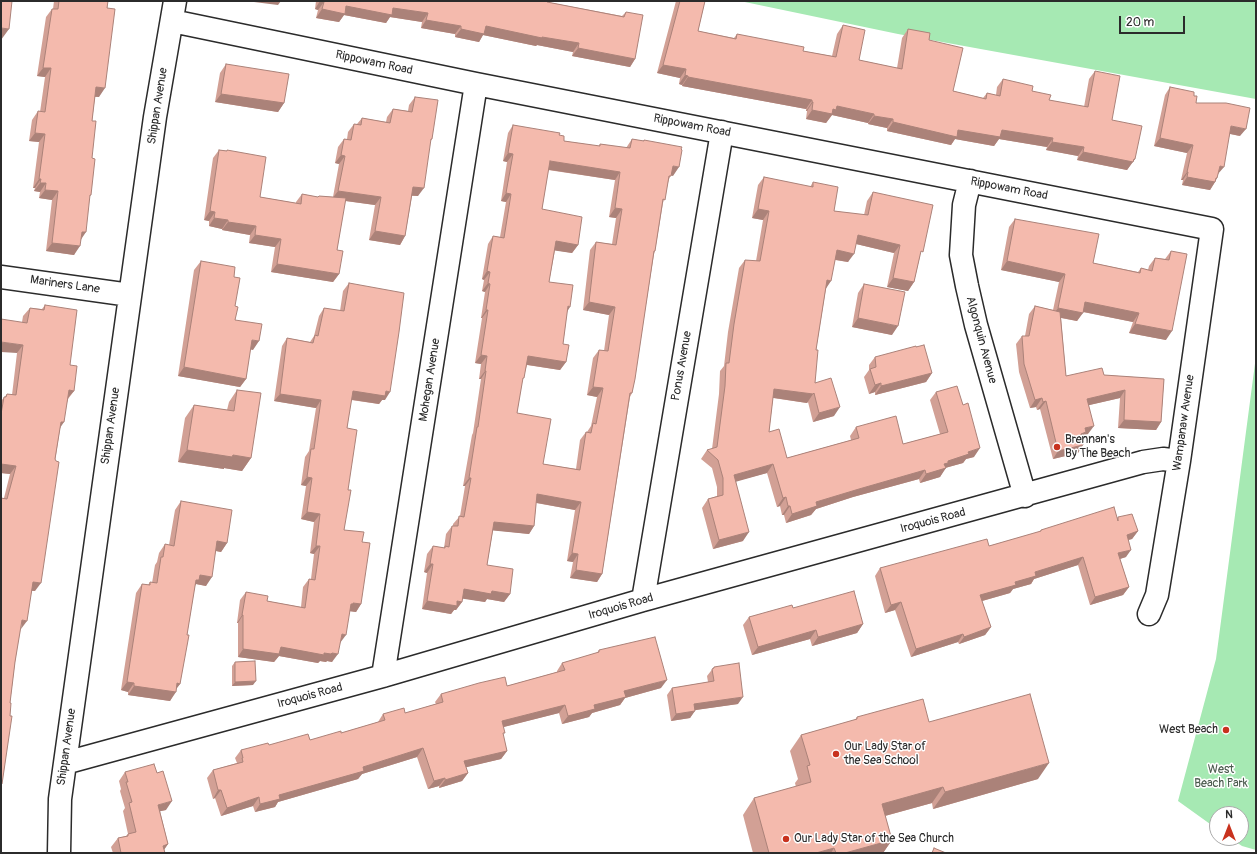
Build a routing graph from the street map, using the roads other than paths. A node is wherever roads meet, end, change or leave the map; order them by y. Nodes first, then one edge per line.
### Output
1 (173, 11) edge
2 (476, 84) junction
3 (722, 132) junction
4 (970, 181) junction
5 (1212, 229) joint
6 (1, 277) edge
7 (130, 295) junction
8 (1179, 461) junction
9 (1025, 496) junction
10 (643, 600) junction
11 (1149, 614) dead end
12 (384, 676) junction
13 (65, 763) junction
14 (59, 853) edge

1 - 2 street, Rippowam Road
1 - 7 street, Shippan Avenue
2 - 3 street, Rippowam Road
2 - 12 street, Mohegan Avenue
3 - 4 street, Rippowam Road
3 - 10 street, Ponus Avenue
4 - 5 street, Rippowam Road
4 - 9 street, Algonquin Avenue
5 - 8 street, Wampanaw Avenue
6 - 7 street, Mariners Lane
7 - 13 street, Shippan Avenue
8 - 9 street, Iroquois Road
8 - 11 street, Wampanaw Avenue
9 - 10 street, Iroquois Road
10 - 12 street, Iroquois Road
12 - 13 street, Iroquois Road
13 - 14 street, Shippan Avenue

